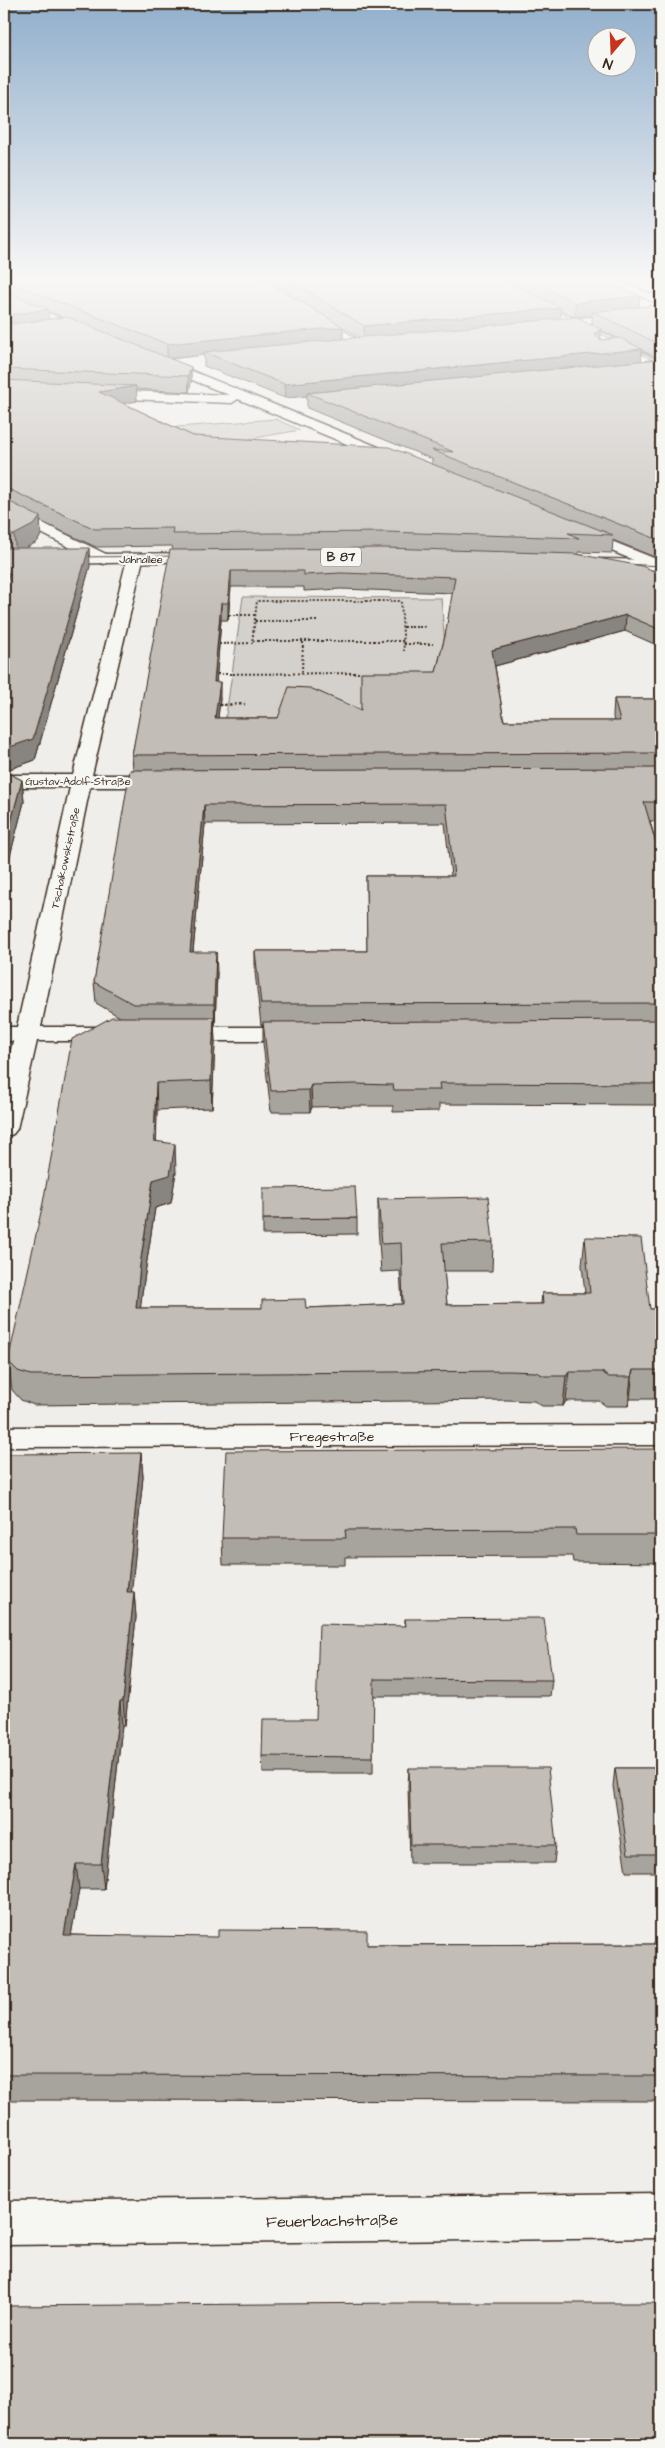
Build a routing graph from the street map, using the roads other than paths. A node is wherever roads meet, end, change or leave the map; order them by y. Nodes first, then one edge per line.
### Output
1 (228, 391) edge
2 (86, 394) edge
3 (249, 400) junction
4 (317, 427) junction
5 (300, 430) dead end
6 (404, 445) edge
7 (376, 451) junction
8 (409, 464) edge
9 (4, 508) edge
10 (569, 529) edge
11 (52, 533) junction
12 (586, 536) junction
13 (222, 558) edge
14 (104, 559) junction
15 (135, 559) junction
16 (4, 560) edge
17 (20, 560) junction
18 (661, 569) edge
19 (180, 780) edge
20 (4, 781) edge
21 (82, 781) junction
22 (15, 1034) edge
23 (324, 1034) edge
24 (4, 1129) edge
25 (661, 1435) edge
26 (4, 1436) edge
27 (661, 2216) edge
28 (4, 2223) edge

1 - 3 street
2 - 3 street
3 - 4 street
4 - 5 street
4 - 7 street
6 - 7 street
7 - 8 street
9 - 11 street
10 - 12 street
11 - 14 street
11 - 17 street
12 - 18 street
12 - 18 street
13 - 15 street, Jahnallee
14 - 15 street, Jahnallee
14 - 17 street, Jahnallee
15 - 21 street, Tschaikowskistraße
16 - 17 street, Jahnallee
19 - 21 street, Gustav-Adolf-Straße
20 - 21 street, Gustav-Adolf-Straße
21 - 22 street, Tschaikowskistraße
22 - 23 street
22 - 24 street, Tschaikowskistraße
25 - 26 street, Fregestraße
27 - 28 street, Feuerbachstraße

